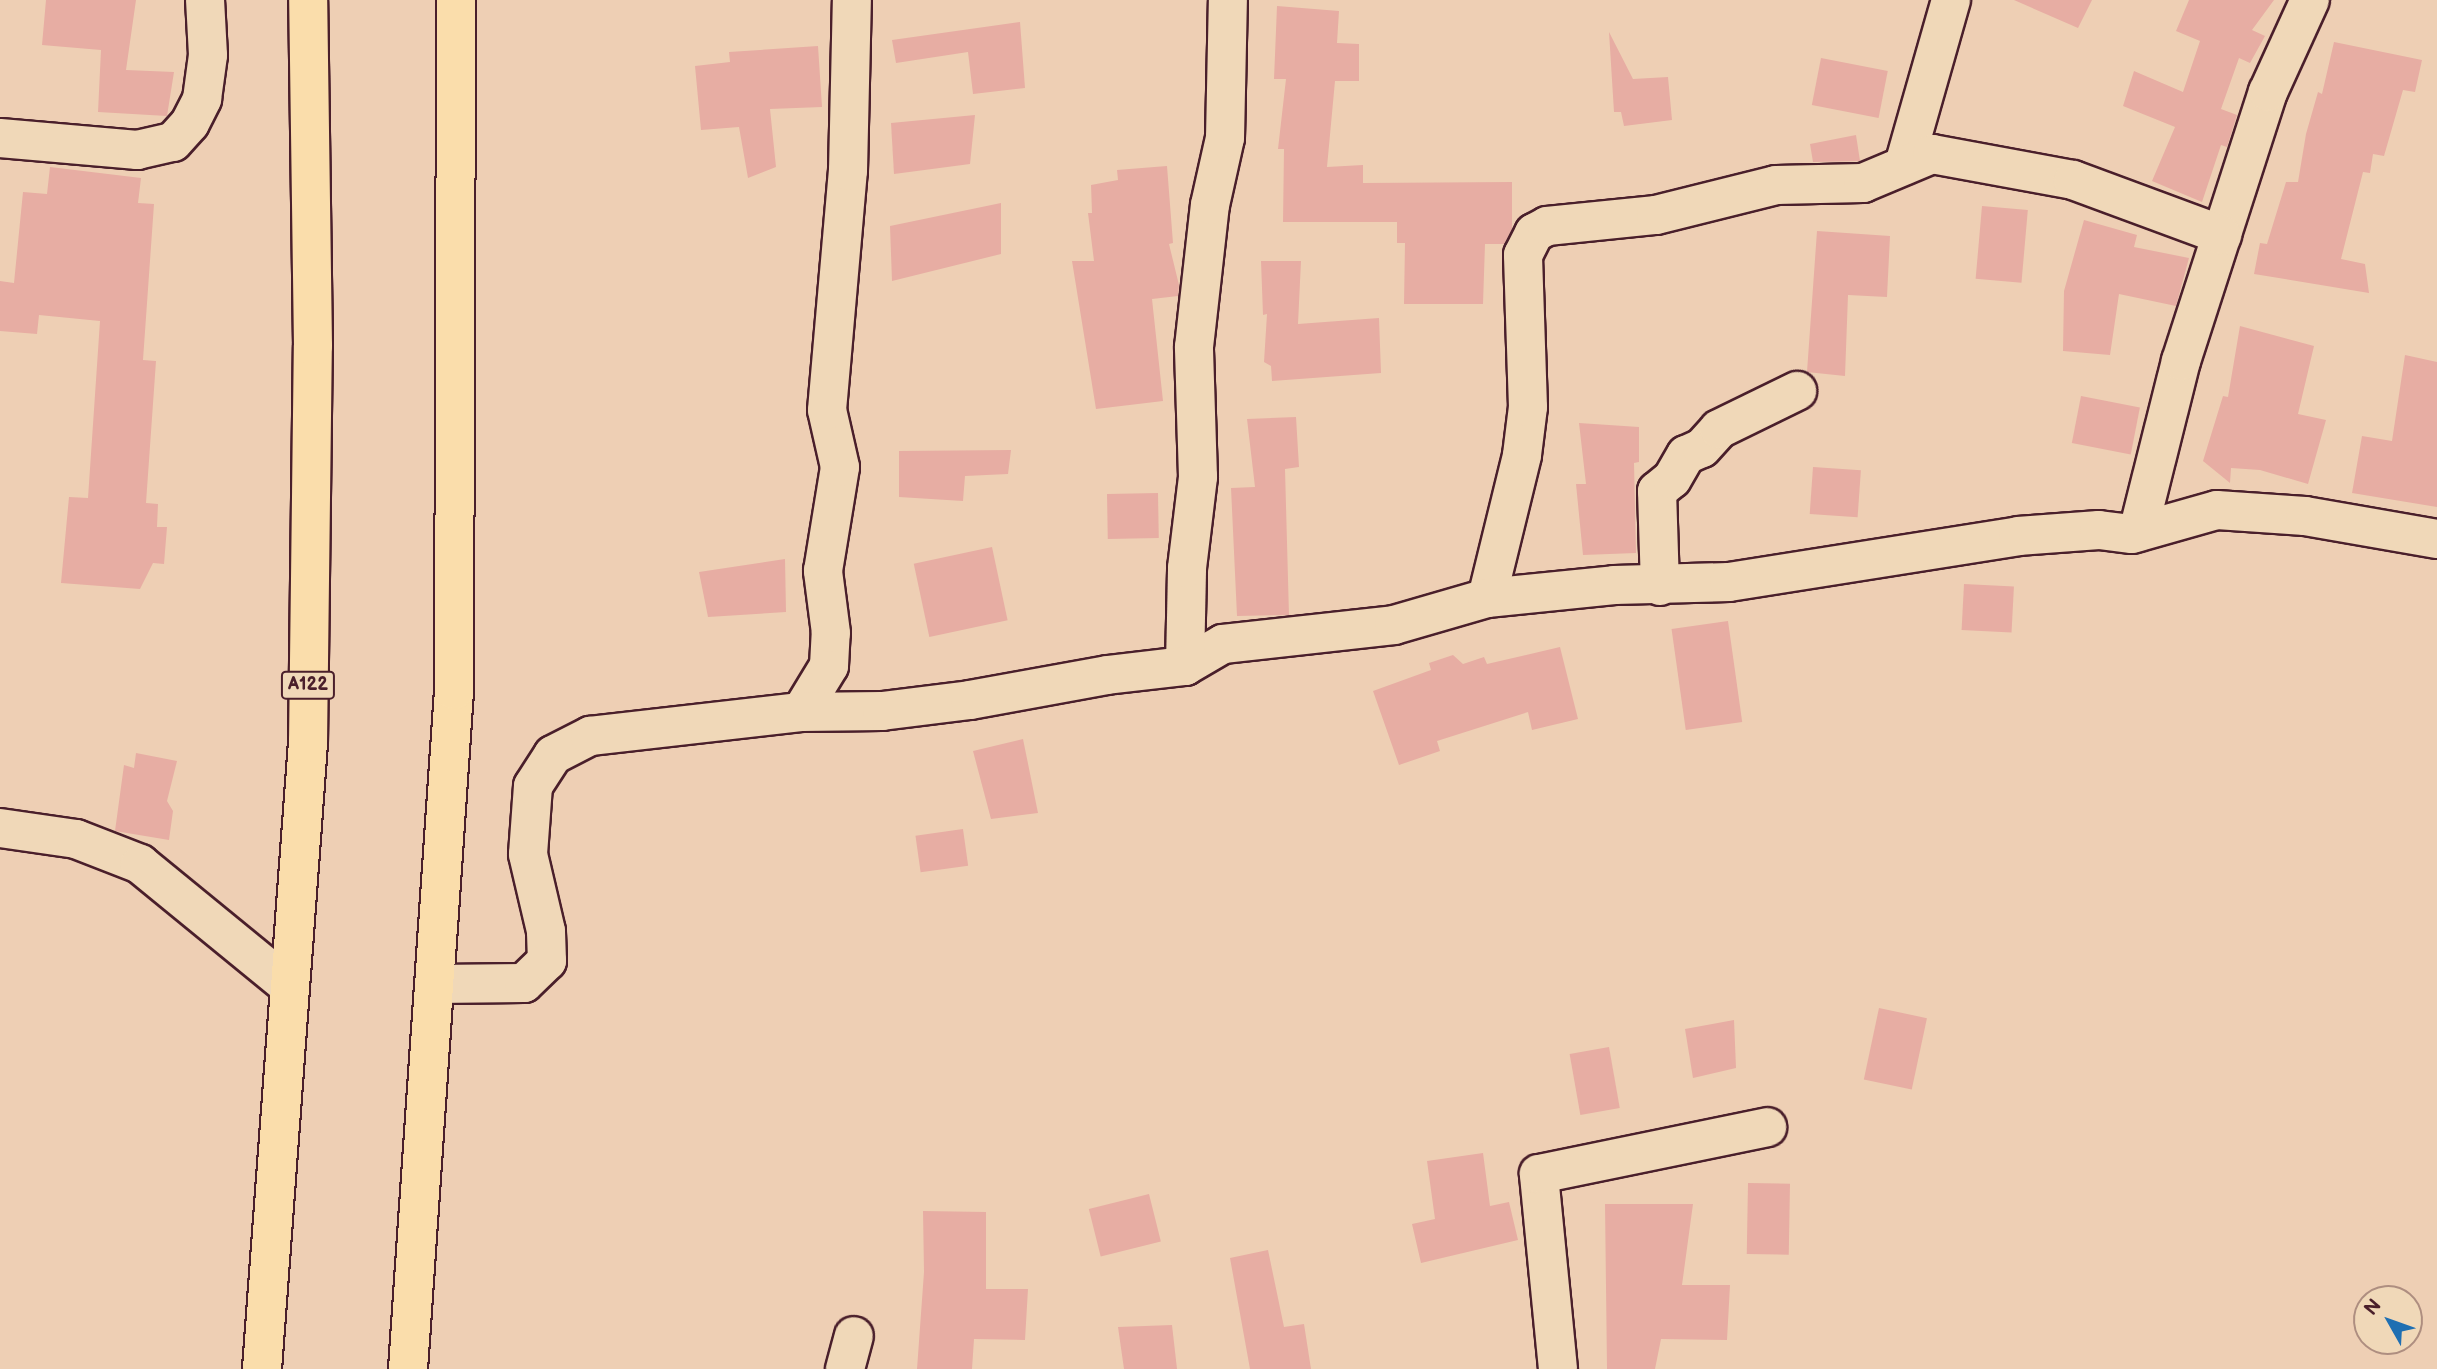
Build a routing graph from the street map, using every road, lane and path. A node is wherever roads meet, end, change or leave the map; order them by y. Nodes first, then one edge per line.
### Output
1 (205, 0) edge
2 (308, 0) edge
3 (456, 0) edge
4 (852, 0) edge
5 (1228, 0) edge
6 (1951, 0) edge
7 (2309, 0) edge
8 (0, 138) edge
9 (1904, 165) junction
10 (2222, 235) junction
11 (1797, 391) dead end
12 (2138, 532) junction
13 (2437, 539) edge
14 (1660, 586) junction
15 (1487, 598) junction
16 (1185, 666) junction
17 (801, 712) junction
18 (0, 828) edge
19 (436, 984) junction
20 (289, 986) junction
21 (1767, 1127) dead end
22 (262, 1369) edge
23 (408, 1369) edge
24 (1558, 1369) edge

1 - 8 street
2 - 20 highway, A122
3 - 19 highway
4 - 17 street
5 - 16 street
6 - 9 street
7 - 10 street
9 - 10 street
9 - 15 street
10 - 12 street
11 - 14 street
12 - 13 street
12 - 14 street
14 - 15 street
15 - 16 street
16 - 17 street
17 - 19 street
18 - 20 street
19 - 23 highway
20 - 22 highway, A122
21 - 24 street

